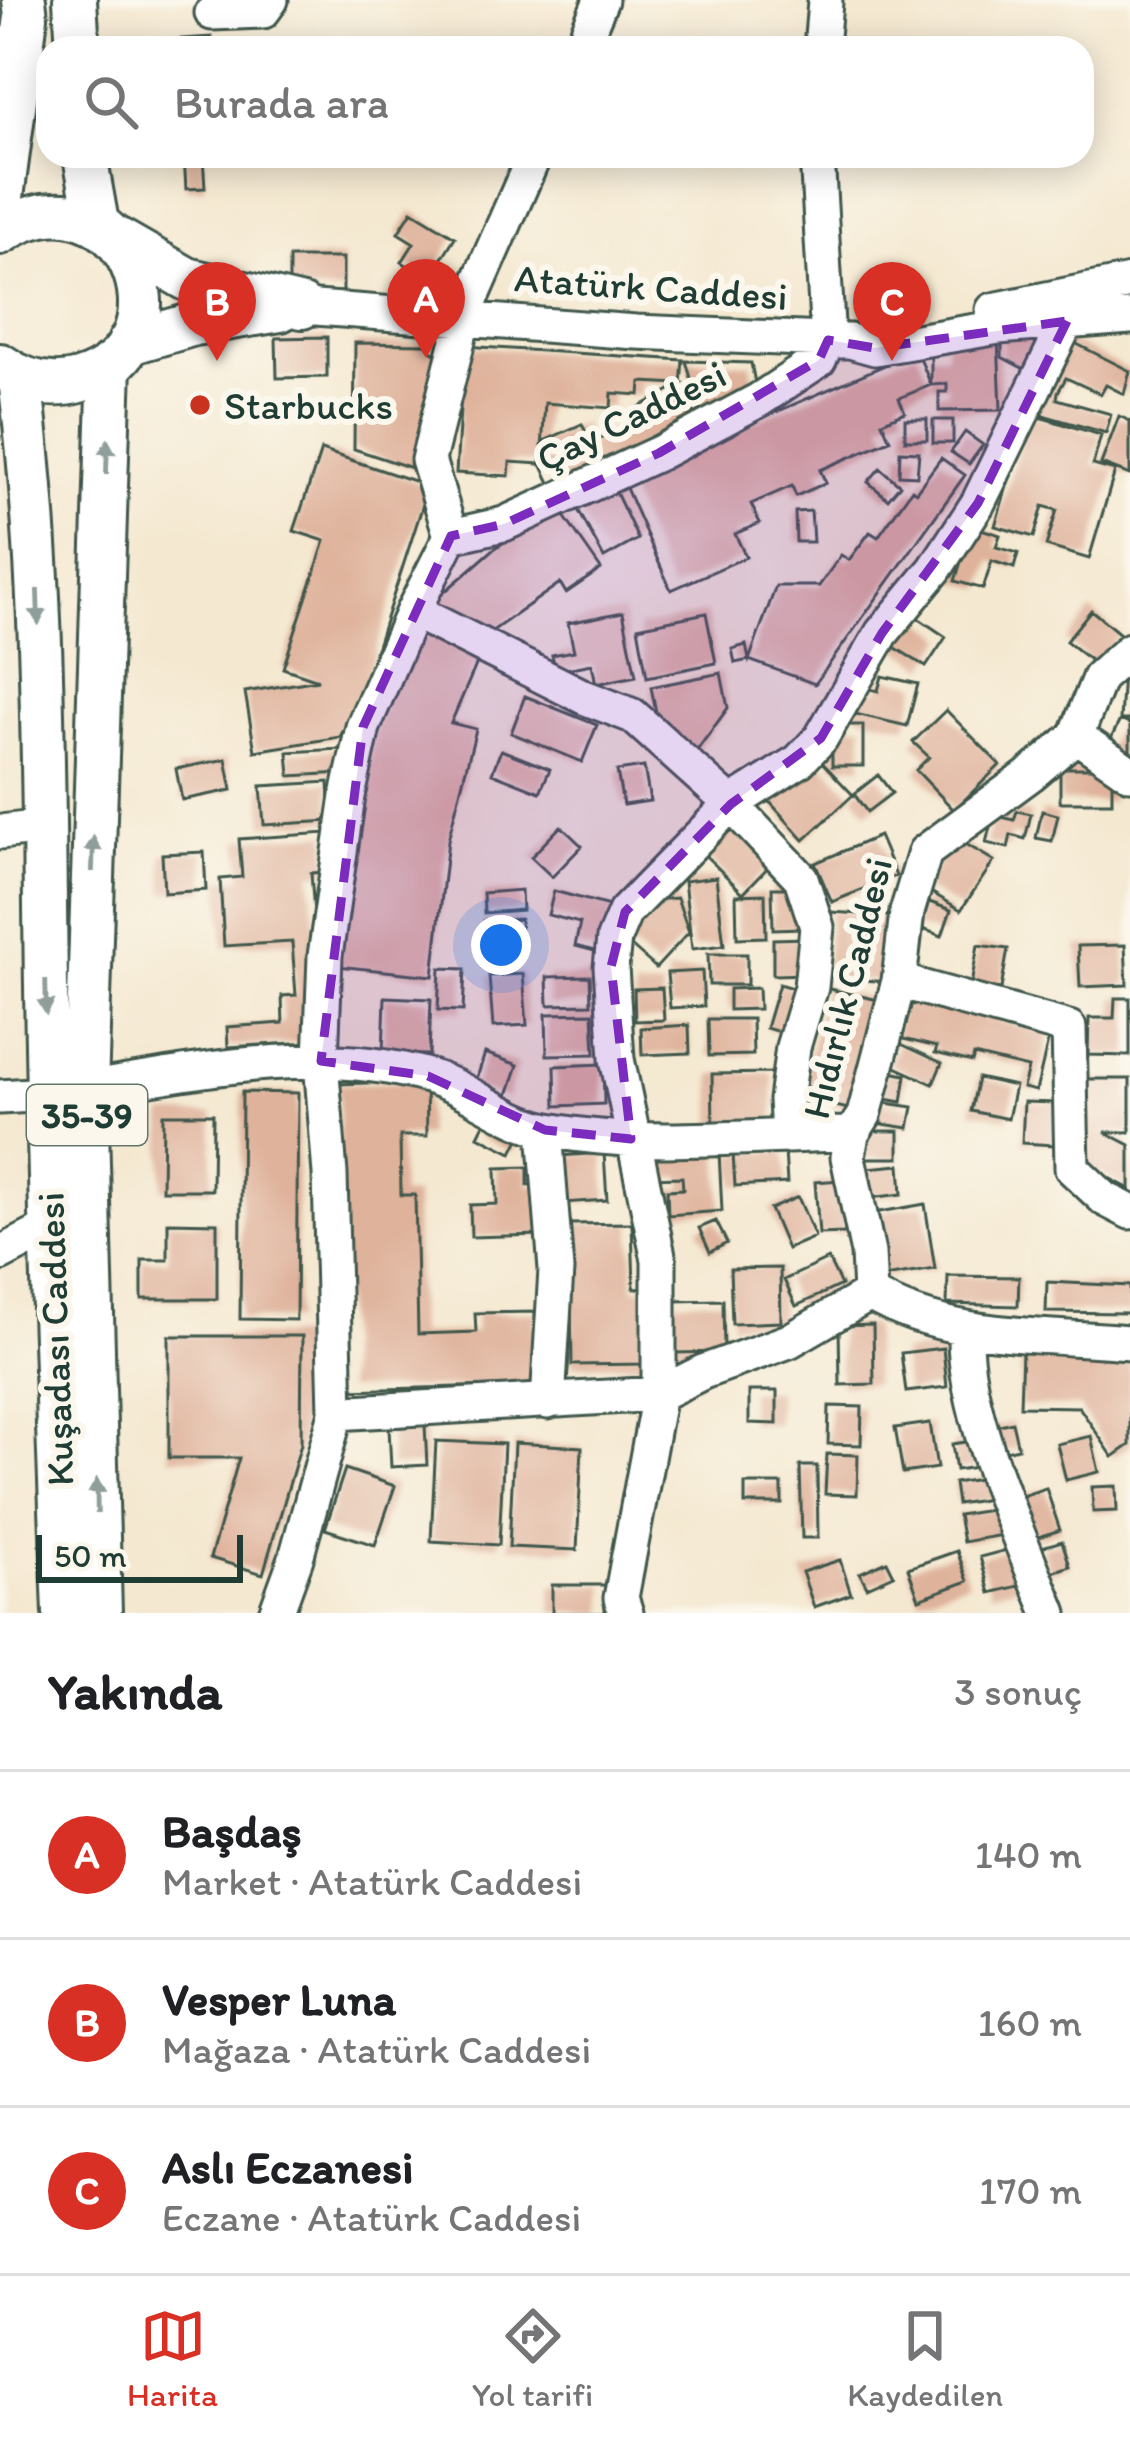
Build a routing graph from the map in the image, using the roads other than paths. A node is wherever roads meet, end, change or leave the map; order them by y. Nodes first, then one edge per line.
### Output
1 (24, 0) edge
2 (75, 0) edge
3 (271, 0) edge
4 (602, 0) edge
5 (826, 2) edge
6 (212, 13) dead end
7 (77, 36) edge
8 (586, 36) edge
9 (822, 36) edge
10 (10, 69) edge
11 (90, 168) edge
12 (529, 168) edge
13 (819, 168) edge
14 (0, 212) edge
15 (108, 231) junction
16 (0, 232) edge
17 (1130, 281) edge
18 (302, 307) junction
19 (464, 316) junction
20 (1130, 317) edge
21 (1067, 321) junction
22 (839, 341) junction
23 (119, 354) junction
24 (10, 372) edge
25 (0, 428) edge
26 (34, 490) junction
27 (451, 536) junction
28 (412, 611) junction
29 (1130, 650) edge
30 (1076, 736) junction
31 (1130, 773) edge
32 (731, 804) junction
33 (44, 826) junction
34 (0, 832) edge
35 (899, 981) junction
36 (321, 1061) junction
37 (67, 1091) junction
38 (0, 1096) edge
39 (545, 1130) junction
40 (852, 1134) junction
41 (788, 1135) junction
42 (632, 1139) junction
43 (1130, 1212) edge
44 (50, 1228) junction
45 (0, 1254) edge
46 (869, 1294) junction
47 (964, 1330) junction
48 (1130, 1342) edge
49 (659, 1394) junction
50 (548, 1402) junction
51 (336, 1413) junction
52 (65, 1613) edge
53 (100, 1613) edge
54 (276, 1613) edge
55 (626, 1613) edge
56 (1050, 1613) edge

1 - 10 main road
2 - 7 main road
3 - 6 street
4 - 8 street
5 - 9 street
10 - 14 main road
11 - 15 main road
12 - 19 street
13 - 22 street
15 - 16 main road
15 - 18 main road
15 - 23 main road
17 - 22 street, Atatürk Caddesi
18 - 19 street, Atatürk Caddesi
18 - 23 main road
19 - 22 street, Atatürk Caddesi
19 - 27 street
20 - 21 street, Atatürk Caddesi
21 - 22 street, Atatürk Caddesi
21 - 32 street
22 - 27 street, Çay Caddesi
23 - 24 main road
37 -> 23 main road, Kuşadası Caddesi / 35-39
24 - 26 main road, 35-39
25 - 26 main road
26 -> 33 main road, Kuşadası Caddesi / 35-39
27 - 28 street
28 - 32 street
28 - 36 street
29 - 30 street, Hıdırlık Caddesi
30 - 31 street
30 - 35 street, Hıdırlık Caddesi
32 - 41 street
32 - 42 street
33 - 34 street
33 -> 37 main road, Kuşadası Caddesi / 35-39
35 - 40 street, Hıdırlık Caddesi
35 - 43 street
36 - 37 street
36 - 39 street
36 - 51 street
37 - 38 street
37 - 44 main road, Kuşadası Caddesi / 35-39
53 -> 37 main road, Kuşadası Caddesi / 35-39
39 - 42 street
39 - 50 street
40 - 41 street
40 - 46 street, Hıdırlık Caddesi
41 - 42 street
42 - 49 street
44 - 45 street
44 - 52 main road, Kuşadası Caddesi / 35-39
46 - 47 street
46 - 49 street
47 - 48 street
47 - 56 street
49 - 50 street
49 - 55 street
50 - 51 street
51 - 54 street

